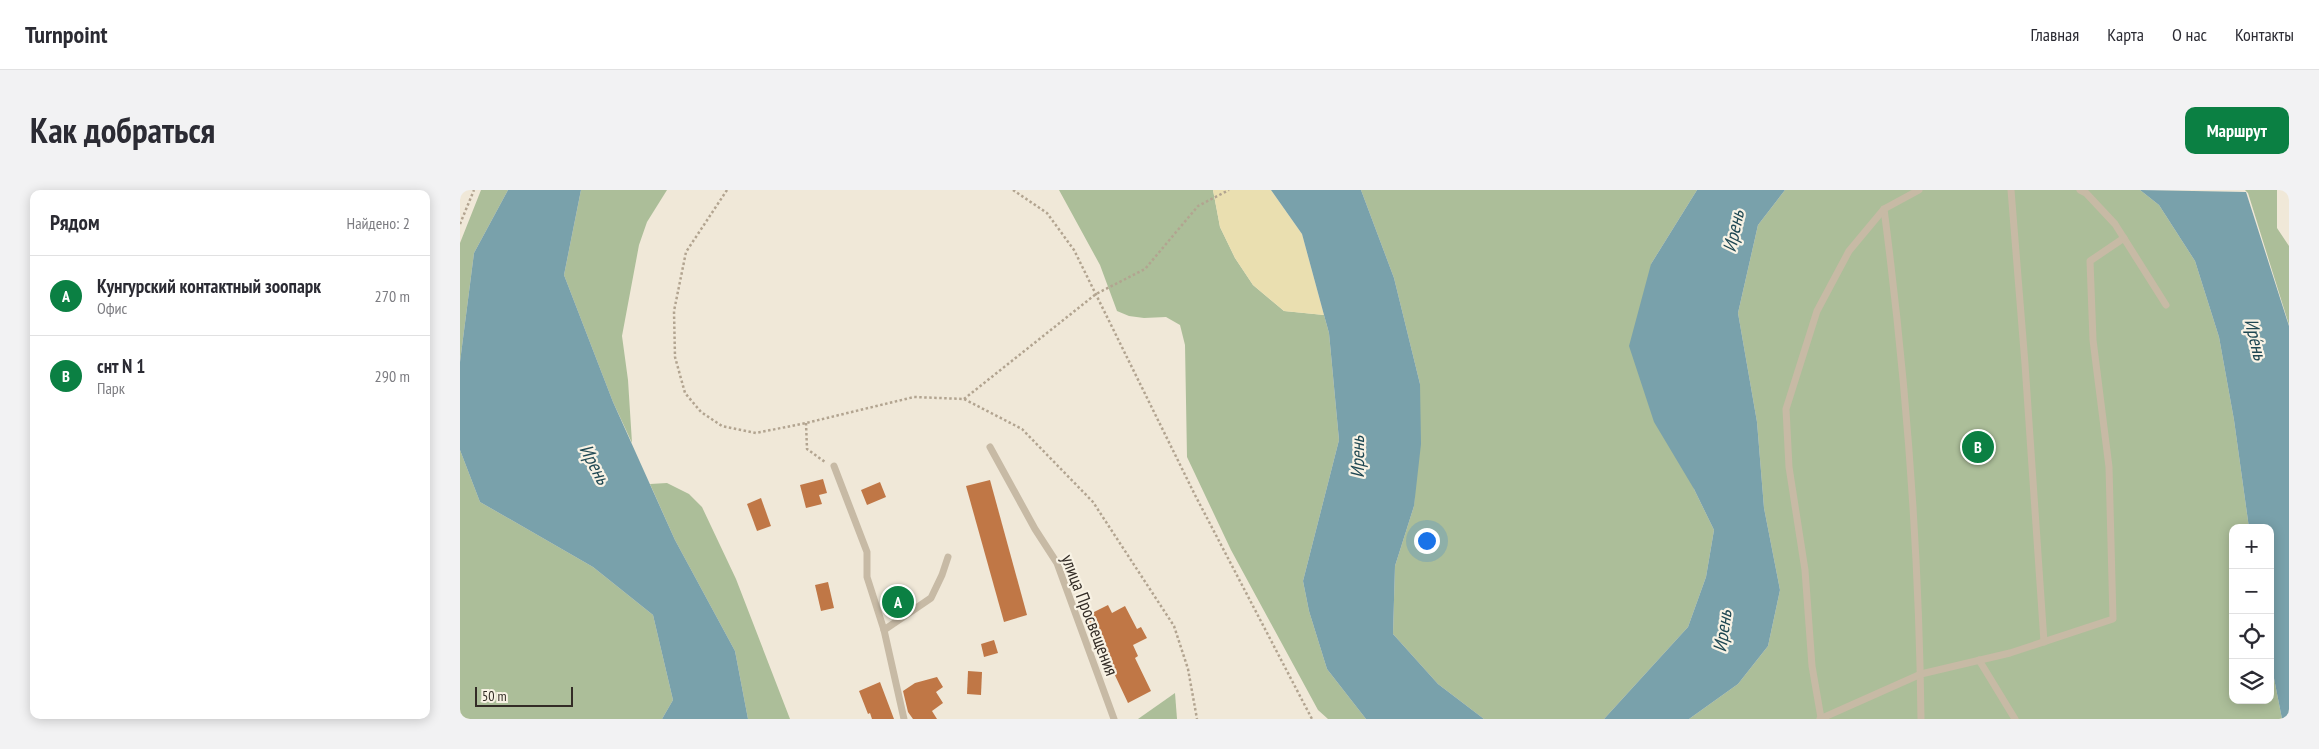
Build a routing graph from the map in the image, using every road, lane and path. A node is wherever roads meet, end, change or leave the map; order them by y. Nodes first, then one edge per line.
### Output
1 (474, 190) edge
2 (727, 190) edge
3 (1013, 190) edge
4 (1230, 190) edge
5 (1919, 190) edge
6 (2011, 190) edge
7 (2080, 190) edge
8 (1884, 209) junction
9 (460, 224) edge
10 (2124, 238) junction
11 (1096, 294) junction
12 (2166, 305) dead end
13 (964, 400) junction
14 (806, 423) junction
15 (990, 447) dead end
16 (834, 466) joint
17 (948, 557) dead end
18 (884, 630) junction
19 (2044, 642) junction
20 (1979, 660) junction
21 (1921, 674) junction
22 (904, 719) edge
23 (1114, 719) edge
24 (1196, 719) edge
25 (1312, 719) edge
26 (1820, 719) edge
27 (1921, 719) edge
28 (2015, 719) edge

1 - 9 path
2 - 14 path
3 - 11 path
4 - 11 path
5 - 8 lane
6 - 19 lane
7 - 10 lane
8 - 21 lane
8 - 26 lane
10 - 12 lane
10 - 19 lane
11 - 13 path
11 - 25 path
13 - 14 path
13 - 24 path
14 - 16 path
15 - 23 lane, улица Просвещения
16 - 18 lane
17 - 18 lane
18 - 22 lane
19 - 20 lane
20 - 21 lane
20 - 28 lane
21 - 26 lane
21 - 27 lane

